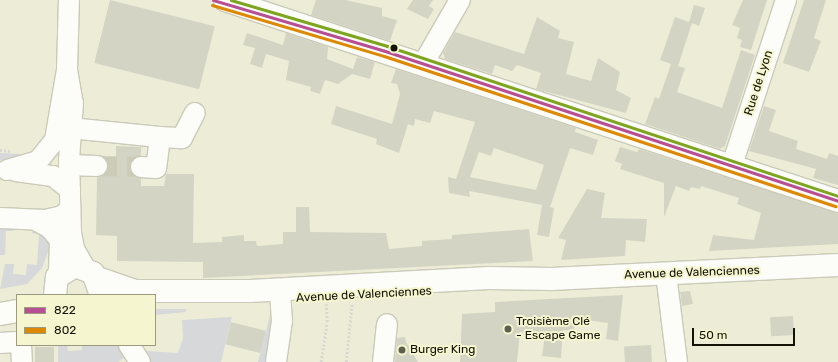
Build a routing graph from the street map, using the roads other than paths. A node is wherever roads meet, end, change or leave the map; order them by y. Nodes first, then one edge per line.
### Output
1 (213, 0) edge
2 (460, 0) edge
3 (786, 0) edge
4 (70, 1) edge
5 (231, 2) edge
6 (259, 6) edge
7 (423, 64) junction
8 (194, 113) dead end
9 (65, 127) junction
10 (160, 137) junction
11 (69, 165) junction
12 (732, 165) junction
13 (97, 166) tunnel mouth
14 (141, 168) tunnel mouth
15 (4, 170) edge
16 (70, 200) junction
17 (838, 201) edge
18 (0, 218) edge
19 (37, 221) junction
20 (838, 265) edge
21 (666, 274) junction
22 (94, 280) edge
23 (51, 287) edge
24 (281, 295) junction
25 (16, 299) edge
26 (0, 300) edge
27 (156, 305) edge
28 (16, 311) edge
29 (0, 314) edge
30 (387, 324) dead end
31 (16, 342) edge
32 (0, 343) edge
33 (21, 346) edge
34 (130, 346) edge
35 (22, 362) edge
36 (140, 362) edge
37 (276, 362) edge
38 (384, 362) edge
39 (677, 362) edge

1 - 5 main road
2 - 7 street
3 - 12 street, Rue de Lyon
4 - 9 street
5 - 6 main road
6 - 7 main road
7 - 12 main road
8 - 10 street
9 - 10 street
9 - 11 street
9 - 15 street
10 - 14 street
11 - 13 street
11 - 16 street
12 - 17 main road
15 - 16 street
16 - 19 street
16 - 22 street
18 - 19 street
19 - 23 street
20 - 21 main road, Avenue de Valenciennes
21 - 24 main road, Avenue de Valenciennes
21 - 39 street
22 - 23 main road
22 - 24 main road, Avenue de Valenciennes
24 - 27 main road, Avenue de Valenciennes
24 - 37 street
25 - 26 main road
28 - 29 main road
30 - 38 street
31 - 32 street
33 - 35 street
34 - 36 street

